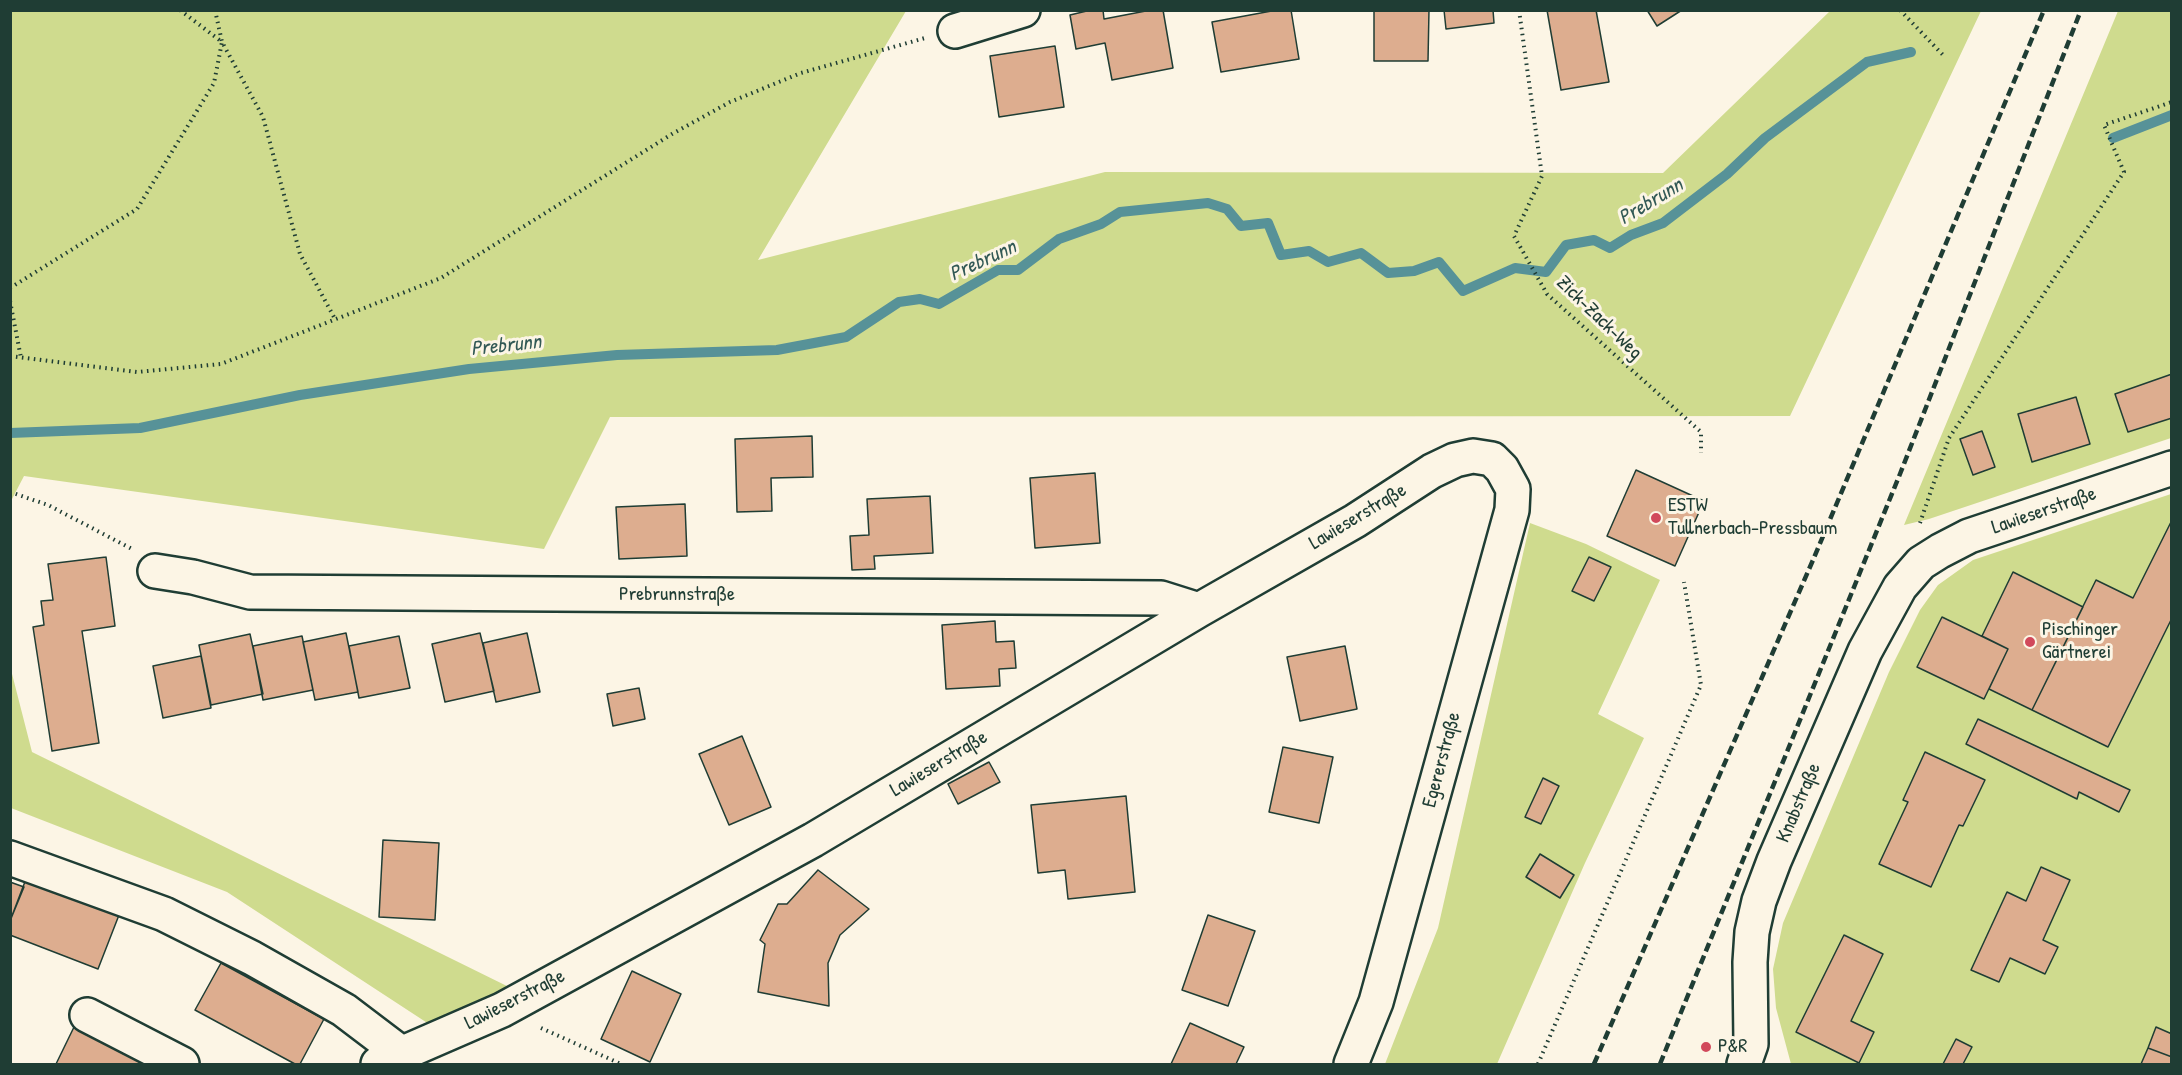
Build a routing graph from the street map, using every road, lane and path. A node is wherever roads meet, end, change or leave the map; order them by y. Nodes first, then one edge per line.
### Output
1 (180, 10) edge
2 (215, 10) edge
3 (1023, 10) edge
4 (1519, 10) edge
5 (1900, 10) edge
6 (955, 31) joint
7 (222, 42) junction
8 (1943, 55) dead end
9 (2172, 102) edge
10 (10, 288) edge
11 (10, 301) edge
12 (335, 320) junction
13 (10, 356) edge
14 (21, 358) junction
15 (1701, 453) dead end
16 (1492, 459) joint
17 (2172, 468) edge
18 (10, 492) edge
19 (1921, 563) junction
20 (155, 571) joint
21 (1684, 582) dead end
22 (1199, 610) junction
23 (10, 858) edge
24 (502, 1010) junction
25 (87, 1015) dead end
26 (390, 1059) edge
27 (182, 1065) edge
28 (621, 1065) edge
29 (1352, 1065) edge
30 (1538, 1065) edge
31 (1744, 1065) edge

1 - 7 path
2 - 7 path
3 - 6 street
4 - 15 path, Zick-Zack-Weg
5 - 8 path
6 - 12 path
7 - 10 path
7 - 12 path
9 - 19 path
11 - 14 path
12 - 14 path
13 - 14 path
16 - 22 street, Lawieserstraße
16 - 29 street, Egererstraße
17 - 19 street, Lawieserstraße
18 - 20 path
19 - 31 street, Knabstraße
20 - 22 street, Prebrunnstraße
21 - 30 path
22 - 24 street, Lawieserstraße
23 - 26 street
24 - 26 street, Lawieserstraße
24 - 28 path
25 - 27 street

